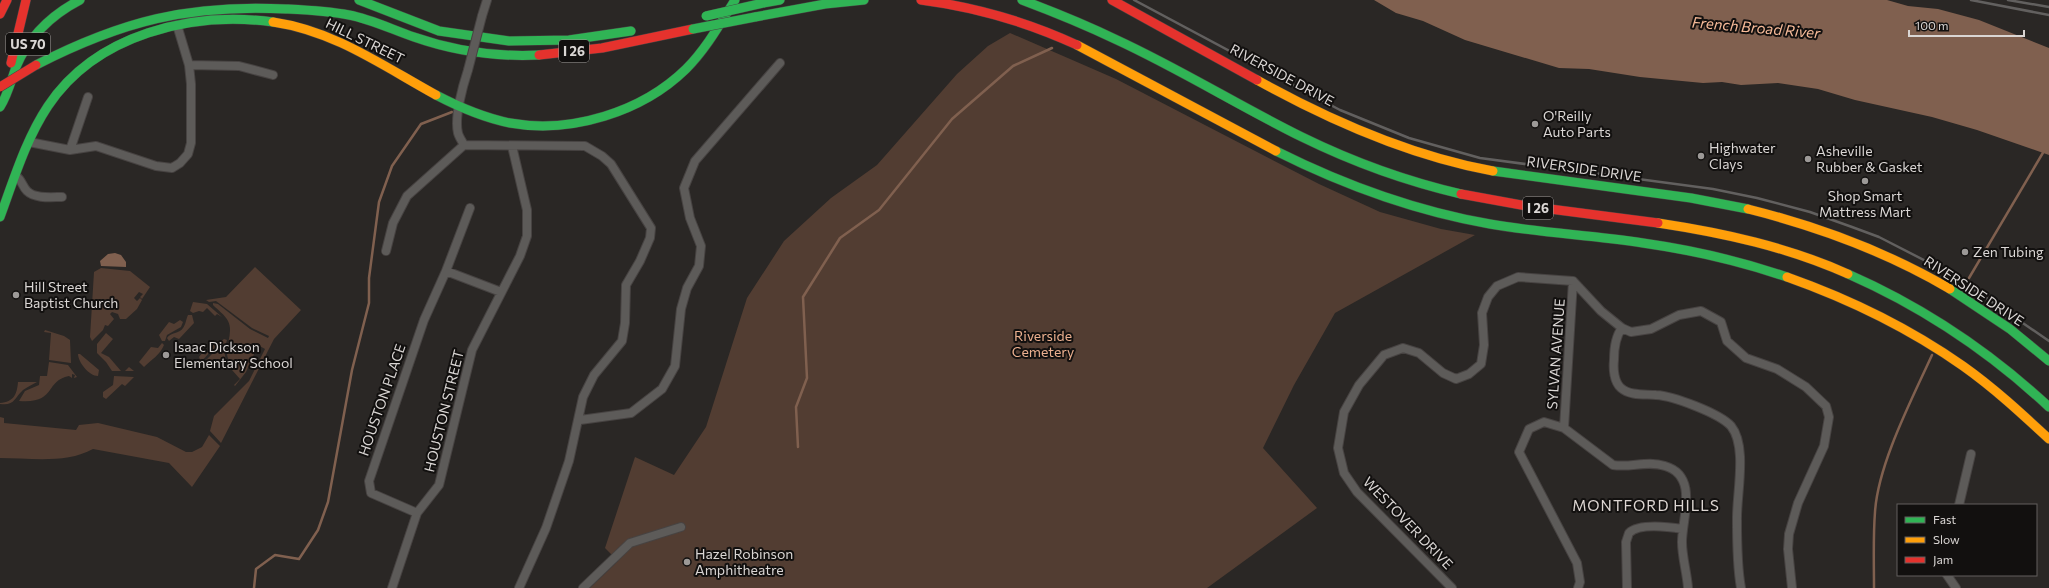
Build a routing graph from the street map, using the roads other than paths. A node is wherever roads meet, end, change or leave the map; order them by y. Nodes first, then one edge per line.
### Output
1 (7, 0) edge
2 (26, 0) edge
3 (80, 0) edge
4 (359, 0) edge
5 (375, 0) edge
6 (487, 0) edge
7 (735, 0) edge
8 (780, 0) edge
9 (864, 0) edge
10 (921, 0) edge
11 (1022, 0) edge
12 (1112, 0) edge
13 (326, 3) dead end
14 (390, 11) junction
15 (0, 14) edge
16 (349, 15) junction
17 (702, 16) dead end
18 (177, 25) junction
19 (643, 29) dead end
20 (780, 63) dead end
21 (189, 64) junction
22 (273, 75) dead end
23 (0, 87) edge
24 (88, 97) dead end
25 (459, 105) junction
26 (0, 108) edge
27 (29, 142) junction
28 (464, 145) junction
29 (512, 146) junction
30 (70, 150) junction
31 (16, 176) junction
32 (62, 197) dead end
33 (470, 208) dead end
34 (0, 217) edge
35 (386, 251) dead end
36 (446, 271) junction
37 (1573, 280) junction
38 (501, 292) junction
39 (1622, 328) junction
40 (2049, 361) edge
41 (2049, 407) edge
42 (580, 420) junction
43 (1564, 428) junction
44 (2049, 439) edge
45 (1971, 454) dead end
46 (1959, 504) edge
47 (417, 513) junction
48 (681, 527) dead end
49 (1683, 529) junction
50 (1948, 576) edge
51 (392, 588) edge
52 (519, 588) edge
53 (583, 588) edge
54 (1452, 588) edge
55 (1578, 588) edge
56 (1627, 588) edge
57 (1688, 588) edge
58 (1740, 588) edge
59 (1792, 588) edge
60 (1956, 588) edge

1 - 15 main road
2 - 26 main road
3 - 26 main road, US 70
4 - 14 main road
5 - 14 main road, I 26
6 - 25 street, bridge
7 - 25 main road, HILL STREET
8 - 17 main road, bridge
9 - 16 main road, I 26, bridge
10 - 44 main road, I 26
11 - 41 main road, I 26
12 - 40 main road, RIVERSIDE DRIVE
13 - 16 main road, I 26
14 - 19 main road, I 26
16 - 23 main road, bridge
18 - 21 street
18 - 25 main road, HILL STREET
18 - 27 main road, HILL STREET
20 - 42 street
21 - 22 street
21 - 30 street
24 - 30 street
25 - 28 street
27 - 30 street
27 - 31 main road, HILL STREET
28 - 29 street
28 - 35 street
29 - 38 street, HOUSTON STREET
29 - 42 street
31 - 32 street
31 - 34 main road, HILL STREET
33 - 36 street, HOUSTON PLACE
36 - 38 street
36 - 47 street, HOUSTON PLACE
37 - 39 street
37 - 43 street, SYLVAN AVENUE
37 - 54 street, WESTOVER DRIVE
38 - 47 street, HOUSTON STREET
39 - 58 street
39 - 59 street
42 - 52 street
43 - 49 street
43 - 55 street
45 - 46 street
47 - 51 street, HOUSTON STREET
48 - 53 street
49 - 56 street
49 - 57 street
50 - 60 street

